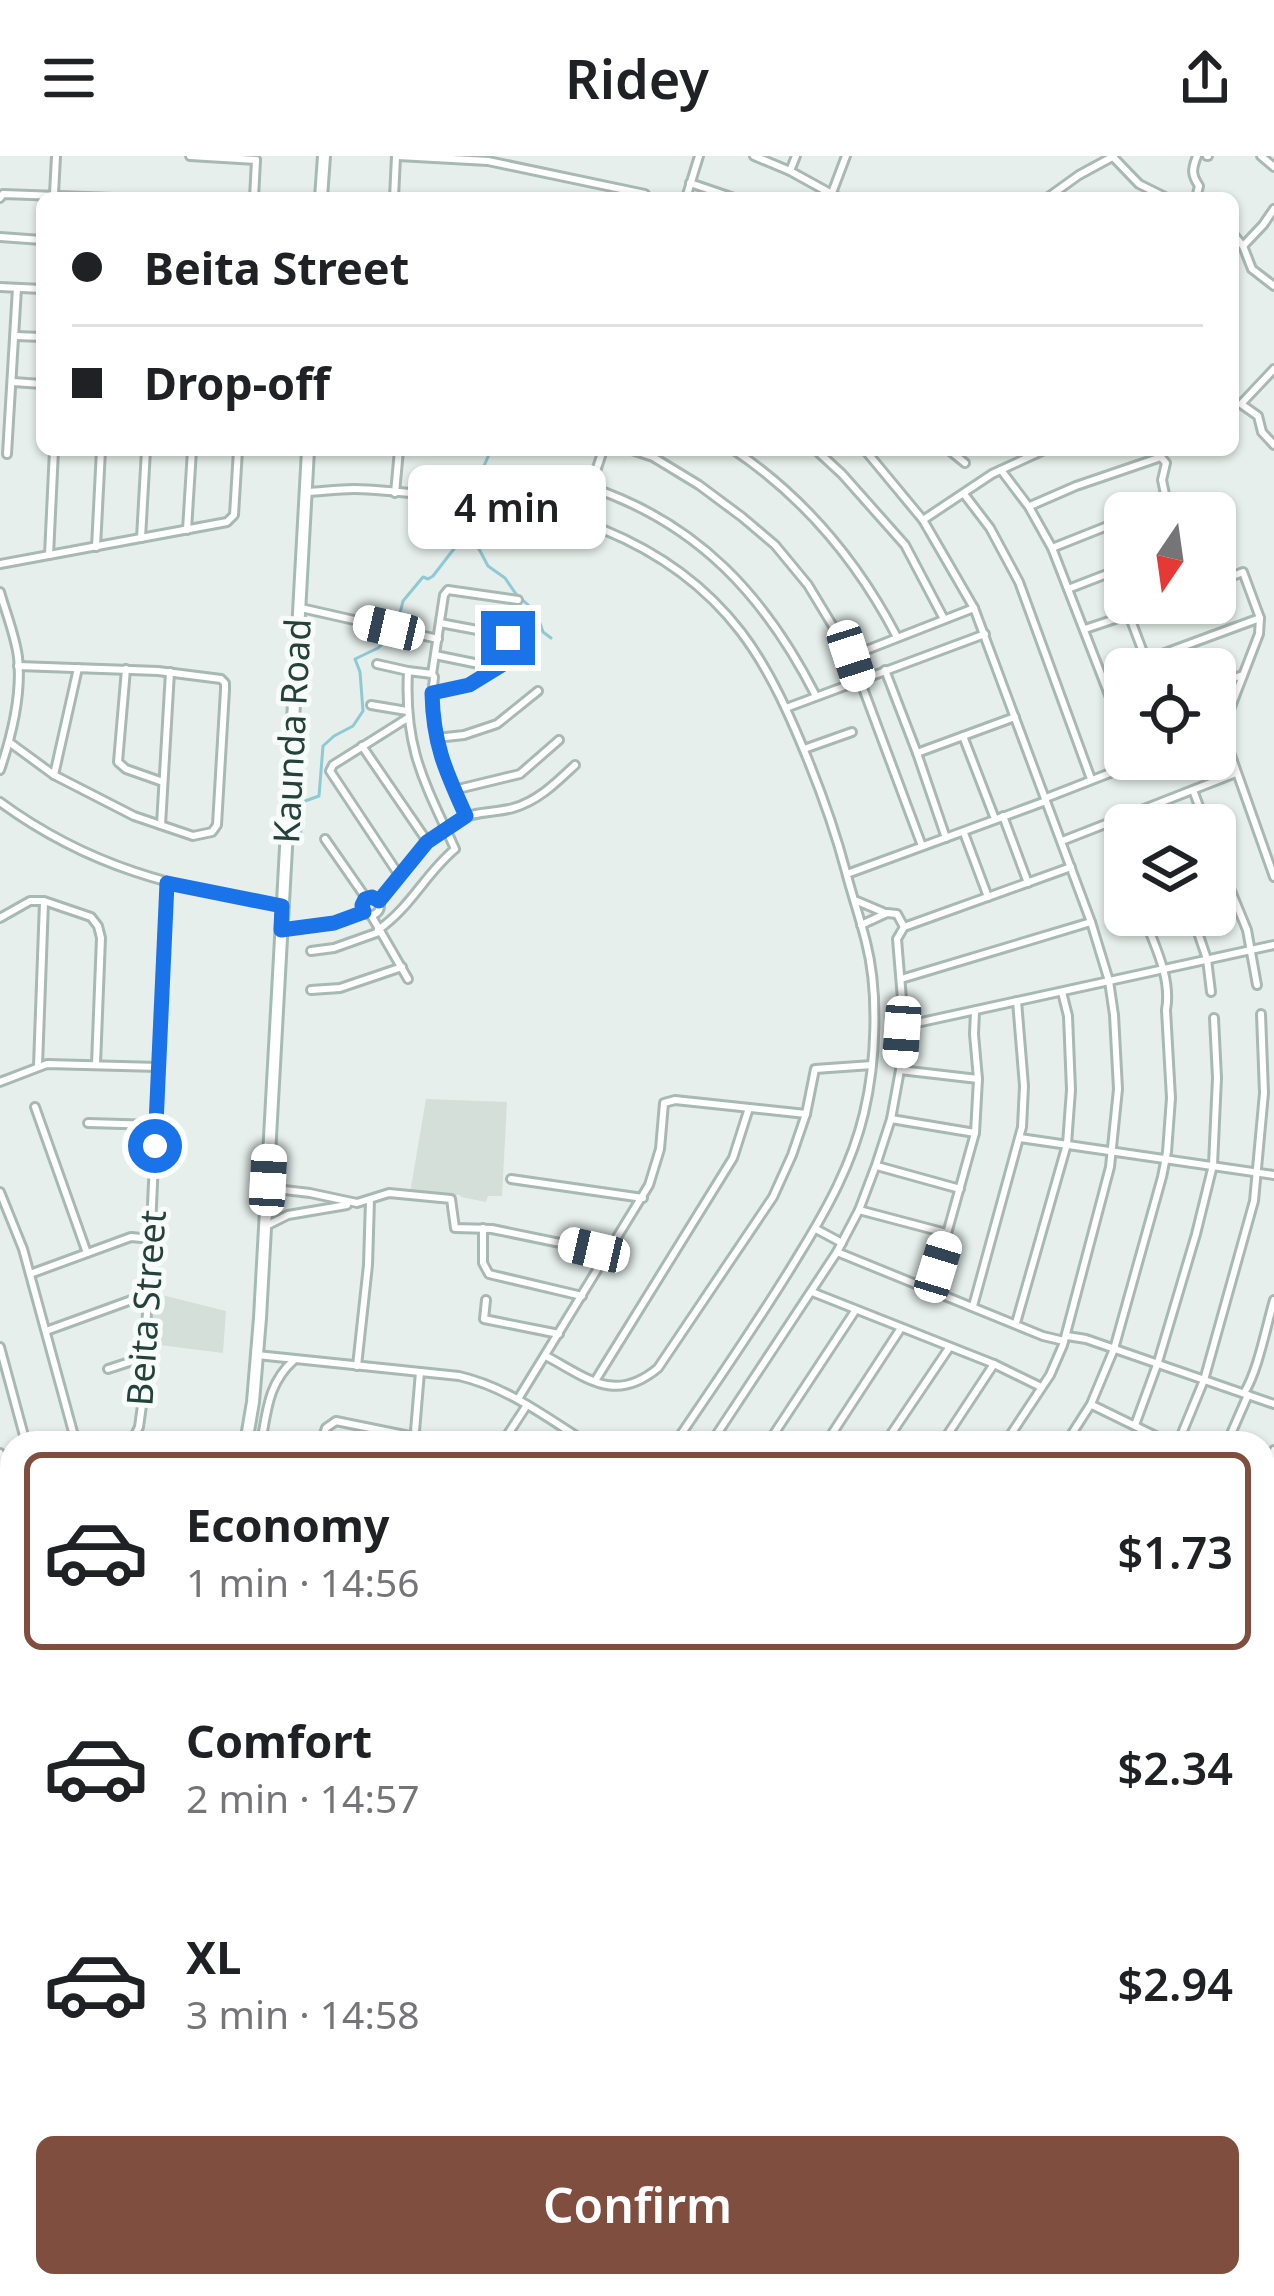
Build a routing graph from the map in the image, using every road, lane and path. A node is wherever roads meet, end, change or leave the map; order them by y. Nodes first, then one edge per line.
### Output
1 (56, 156) edge
2 (190, 156) edge
3 (210, 156) edge
4 (324, 156) edge
5 (397, 156) edge
6 (699, 156) edge
7 (754, 156) edge
8 (796, 156) edge
9 (845, 156) edge
10 (1112, 156) edge
11 (1197, 156) edge
12 (1261, 156) edge
13 (256, 158) edge
14 (1274, 166) edge
15 (790, 171) junction
16 (690, 183) junction
17 (54, 192) edge
18 (254, 192) edge
19 (321, 192) edge
20 (394, 192) edge
21 (635, 192) edge
22 (688, 192) edge
23 (716, 192) edge
24 (829, 192) edge
25 (837, 192) edge
26 (1055, 192) edge
27 (1154, 192) edge
28 (1198, 192) edge
29 (1, 194) edge
30 (36, 195) edge
31 (1274, 209) edge
32 (0, 237) edge
33 (36, 240) edge
34 (1239, 241) edge
35 (1243, 246) junction
36 (1274, 286) edge
37 (0, 287) edge
38 (17, 288) junction
39 (36, 290) edge
40 (14, 336) junction
41 (36, 337) edge
42 (1274, 369) edge
43 (13, 382) junction
44 (36, 384) edge
45 (1274, 445) edge
46 (8, 454) dead end
47 (54, 456) edge
48 (100, 456) edge
49 (146, 456) edge
50 (192, 456) edge
51 (237, 456) edge
52 (308, 456) edge
53 (398, 456) edge
54 (601, 456) edge
55 (648, 456) edge
56 (742, 456) edge
57 (822, 456) edge
58 (870, 456) edge
59 (956, 456) edge
60 (1030, 457) edge
61 (965, 463) dead end
62 (1001, 470) junction
63 (590, 487) junction
64 (305, 492) junction
65 (1165, 492) edge
66 (395, 493) junction
67 (964, 494) junction
68 (1029, 507) junction
69 (580, 519) junction
70 (923, 520) junction
71 (1104, 527) edge
72 (187, 530) junction
73 (141, 538) junction
74 (96, 547) junction
75 (1052, 548) junction
76 (49, 555) junction
77 (0, 564) edge
78 (1104, 575) edge
79 (1236, 575) edge
80 (1068, 589) junction
81 (0, 592) edge
82 (518, 601) dead end
83 (298, 608) junction
84 (974, 608) junction
85 (1260, 618) junction
86 (944, 619) junction
87 (440, 622) junction
88 (1104, 623) edge
89 (1085, 629) junction
90 (985, 634) junction
91 (897, 637) junction
92 (438, 639) junction
93 (532, 645) dead end
94 (1189, 648) edge
95 (435, 655) junction
96 (518, 655) junction
97 (851, 656) junction
98 (377, 664) dead end
99 (18, 666) junction
100 (77, 668) junction
101 (125, 669) junction
102 (885, 670) junction
103 (407, 671) junction
104 (170, 672) junction
105 (433, 674) junction
106 (489, 674) junction
107 (1243, 675) junction
108 (1236, 677) edge
109 (859, 680) junction
110 (1104, 680) edge
111 (538, 691) dead end
112 (1236, 691) edge
113 (432, 693) junction
114 (816, 696) junction
115 (371, 705) dead end
116 (786, 709) junction
117 (407, 714) junction
118 (1015, 717) junction
119 (852, 732) dead end
120 (963, 736) junction
121 (436, 738) junction
122 (559, 740) dead end
123 (9, 742) junction
124 (362, 746) junction
125 (804, 749) junction
126 (917, 753) junction
127 (575, 765) dead end
128 (0, 770) edge
129 (1104, 773) edge
130 (1236, 773) edge
131 (54, 776) junction
132 (1091, 779) junction
133 (1218, 780) edge
134 (163, 782) junction
135 (454, 790) junction
136 (1193, 790) junction
137 (1046, 799) junction
138 (0, 802) edge
139 (1158, 804) edge
140 (1198, 804) edge
141 (466, 816) junction
142 (999, 818) junction
143 (161, 825) junction
144 (1104, 825) edge
145 (446, 827) junction
146 (963, 831) junction
147 (946, 838) junction
148 (325, 839) dead end
149 (1062, 841) junction
150 (427, 842) junction
151 (922, 847) junction
152 (1071, 867) junction
153 (847, 874) junction
154 (399, 875) junction
155 (1274, 878) edge
156 (167, 883) junction
157 (1028, 883) junction
158 (988, 897) junction
159 (366, 898) junction
160 (854, 900) junction
161 (44, 901) junction
162 (379, 901) junction
163 (1236, 904) edge
164 (282, 906) junction
165 (887, 913) junction
166 (368, 914) junction
167 (1, 916) edge
168 (1091, 922) junction
169 (861, 925) junction
170 (904, 927) junction
171 (281, 930) junction
172 (379, 931) junction
173 (1151, 936) edge
174 (1200, 936) edge
175 (1274, 945) edge
176 (1252, 950) junction
177 (311, 951) dead end
178 (1208, 959) junction
179 (402, 967) junction
180 (1163, 970) junction
181 (408, 979) dead end
182 (902, 980) junction
183 (1108, 981) junction
184 (1257, 985) dead end
185 (311, 990) dead end
186 (1062, 992) junction
187 (1211, 992) dead end
188 (1017, 1000) junction
189 (975, 1011) junction
190 (1261, 1014) dead end
191 (1214, 1018) dead end
192 (903, 1026) junction
193 (96, 1064) junction
194 (873, 1065) junction
195 (38, 1066) junction
196 (159, 1067) junction
197 (900, 1070) junction
198 (978, 1078) junction
199 (0, 1082) edge
200 (35, 1108) dead end
201 (749, 1108) junction
202 (806, 1114) junction
203 (891, 1119) junction
204 (88, 1123) dead end
205 (156, 1125) junction
206 (975, 1133) junction
207 (1020, 1138) junction
208 (1066, 1144) junction
209 (1113, 1152) junction
210 (1166, 1159) junction
211 (1213, 1165) junction
212 (876, 1166) junction
213 (1258, 1172) junction
214 (1274, 1175) edge
215 (511, 1179) dead end
216 (267, 1188) junction
217 (960, 1189) junction
218 (0, 1192) edge
219 (643, 1198) junction
220 (370, 1200) junction
221 (356, 1203) junction
222 (859, 1210) junction
223 (266, 1226) junction
224 (483, 1228) junction
225 (816, 1229) junction
226 (946, 1233) junction
227 (152, 1239) junction
228 (840, 1247) junction
229 (594, 1250) dead end
230 (87, 1253) junction
231 (30, 1274) junction
232 (931, 1291) junction
233 (812, 1292) junction
234 (148, 1294) junction
235 (582, 1296) junction
236 (486, 1300) dead end
237 (1274, 1300) edge
238 (974, 1306) junction
239 (856, 1310) junction
240 (1016, 1323) junction
241 (901, 1328) junction
242 (46, 1330) junction
243 (559, 1334) junction
244 (1065, 1339) junction
245 (0, 1347) edge
246 (949, 1348) junction
247 (1114, 1348) junction
248 (257, 1355) junction
249 (546, 1356) junction
250 (145, 1357) junction
251 (295, 1359) junction
252 (1158, 1363) junction
253 (994, 1364) junction
254 (357, 1366) junction
255 (108, 1369) dead end
256 (420, 1372) junction
257 (1204, 1380) junction
258 (594, 1382) junction
259 (1042, 1388) junction
260 (1246, 1394) junction
261 (518, 1399) junction
262 (1091, 1404) junction
263 (1274, 1404) edge
264 (527, 1405) junction
265 (1135, 1425) junction
266 (23, 1431) edge
267 (73, 1431) edge
268 (137, 1431) edge
269 (248, 1431) edge
270 (263, 1431) edge
271 (325, 1431) edge
272 (379, 1431) edge
273 (415, 1431) edge
274 (509, 1431) edge
275 (568, 1431) edge
276 (683, 1431) edge
277 (719, 1431) edge
278 (776, 1431) edge
279 (834, 1431) edge
280 (892, 1431) edge
281 (950, 1431) edge
282 (1013, 1431) edge
283 (1075, 1431) edge
284 (1148, 1431) edge
285 (1180, 1431) edge
286 (1232, 1431) edge

1 - 17 street
2 - 3 street
3 - 13 street
4 - 19 main road
5 - 20 street
5 - 21 street
6 - 16 street
7 - 15 street
8 - 15 street
9 - 25 street
10 - 26 street
10 - 27 street
11 - 28 street
12 - 14 street
13 - 18 street
15 - 24 street
16 - 22 street
16 - 23 street
29 - 30 street
31 - 35 street
32 - 33 street
34 - 35 street
35 - 36 street
37 - 38 street
38 - 39 street
38 - 40 street
40 - 41 street
40 - 43 street
42 - 45 street
43 - 44 street
43 - 46 street
47 - 76 street
48 - 74 street
49 - 73 street
50 - 72 street
51 - 72 street
52 - 64 main road, Kaunda Road
53 - 66 street
54 - 63 street
55 - 97 street
56 - 91 street
57 - 86 street
58 - 70 street
59 - 61 street
60 - 62 street
62 - 67 street
62 - 68 street
63 - 69 street
63 - 114 street
64 - 66 street
64 - 83 main road, Kaunda Road
65 - 68 street
66 - 69 street
67 - 70 street
67 - 132 street
68 - 75 street
69 - 116 street
70 - 84 street
71 - 75 street
72 - 73 street
73 - 74 street
74 - 76 street
75 - 80 street
76 - 77 street
78 - 80 street
79 - 85 street
80 - 89 street
81 - 99 street
82 - 87 street
83 - 92 street
83 - 164 main road, Kaunda Road
84 - 86 street
84 - 90 street
85 - 94 street
85 - 107 street
86 - 91 street
87 - 92 street
87 - 96 street
88 - 89 street
89 - 110 street
90 - 102 street
90 - 118 street
91 - 97 street
92 - 95 street
93 - 96 street
95 - 105 street
95 - 106 street
96 - 106 street
97 - 109 street
98 - 103 street
99 - 100 street
99 - 123 street
100 - 101 street
100 - 131 street
101 - 104 street
101 - 134 street
102 - 109 street
102 - 126 street
103 - 105 street
103 - 117 street
104 - 134 street
104 - 143 street
105 - 113 street
106 - 113 street
107 - 108 street
107 - 112 street
109 - 114 street
109 - 151 street
111 - 121 street
113 - 121 street
114 - 116 street
115 - 117 street
116 - 125 street
117 - 124 street
117 - 145 street
118 - 120 street
118 - 137 street
119 - 125 street
120 - 126 street
120 - 142 street
121 - 135 street
122 - 135 street
123 - 128 street
123 - 131 street
124 - 150 street
124 - 154 street
125 - 153 street
126 - 147 street
127 - 141 street
129 - 132 street
130 - 155 street
131 - 143 street
132 - 137 street
133 - 136 street
134 - 143 street
135 - 141 street
136 - 139 street
136 - 140 street
137 - 142 street
137 - 149 street
138 - 156 street
141 - 145 street
142 - 146 street
142 - 157 street
144 - 149 street
145 - 150 street
145 - 172 street
146 - 147 street
146 - 158 street
147 - 151 street
148 - 159 street
149 - 152 street
150 - 154 street
151 - 153 street
152 - 157 street
152 - 168 street
153 - 160 street
154 - 162 street
156 - 164 street
156 - 196 street, Beita Street
157 - 158 street
158 - 170 street
159 - 162 street
159 - 166 street
160 - 165 street
160 - 169 street
161 - 167 street
161 - 193 street
161 - 195 street
162 - 166 street
163 - 176 street
164 - 171 main road, Kaunda Road
165 - 169 street
165 - 170 street
166 - 171 street
166 - 172 street
168 - 182 street
168 - 183 street
169 - 194 street
170 - 182 street
171 - 216 main road, Kaunda Road
172 - 177 street
172 - 179 street
173 - 180 street
174 - 178 street
175 - 176 street
176 - 178 street
176 - 184 street
178 - 180 street
178 - 187 street
179 - 181 street
179 - 185 street
180 - 183 street
180 - 210 street
182 - 192 street
183 - 186 street
183 - 209 street
186 - 188 street
186 - 208 street
188 - 189 street
188 - 207 street
189 - 192 street
189 - 198 street
190 - 213 street
191 - 211 street
192 - 197 street
193 - 195 street
193 - 196 street
194 - 202 street
194 - 225 street
195 - 199 street
196 - 205 street, Beita Street
197 - 198 street
197 - 203 street
198 - 206 street
200 - 230 street
201 - 202 street
201 - 219 street
201 - 258 street
202 - 258 street
203 - 206 street
203 - 212 street
204 - 205 street
205 - 227 street, Beita Street
206 - 217 street
207 - 208 street
207 - 238 street
208 - 209 street
208 - 240 street
209 - 210 street
209 - 244 street
210 - 211 street
210 - 247 street
211 - 213 street
211 - 252 street
212 - 217 street
212 - 222 street
213 - 214 street
213 - 257 street
215 - 219 street
216 - 221 street
216 - 223 main road, Kaunda Road
217 - 226 street
218 - 231 street
219 - 235 street
220 - 221 street
220 - 224 street
220 - 254 street
221 - 223 street
222 - 226 street
222 - 228 street
223 - 248 main road, Kaunda Road
224 - 229 street
224 - 235 street
225 - 228 street
225 - 276 street
226 - 232 street
227 - 230 street
227 - 234 street, Beita Street
228 - 232 street
228 - 233 street
230 - 231 street
231 - 242 street
232 - 238 street
233 - 239 street
233 - 277 street
234 - 242 street
234 - 250 street, Beita Street
235 - 243 street
236 - 243 street
237 - 260 street
238 - 240 street
239 - 241 street
239 - 278 street
240 - 244 street
241 - 246 street
241 - 279 street
242 - 267 street
243 - 249 street
244 - 247 street
244 - 259 street
245 - 266 street
246 - 253 street
246 - 280 street
247 - 252 street
247 - 262 street
248 - 251 street
248 - 269 main road, Kaunda Road
249 - 258 street
249 - 261 street
250 - 255 street
250 - 268 street, Beita Street
251 - 254 street
251 - 270 street
252 - 257 street
252 - 265 street
253 - 259 street
253 - 281 street
254 - 256 street
256 - 261 street
256 - 273 street
257 - 260 street
257 - 285 street
259 - 282 street
260 - 263 street
260 - 286 street
261 - 264 street
262 - 265 street
262 - 283 street
264 - 274 street
264 - 275 street
265 - 284 street
271 - 272 street

